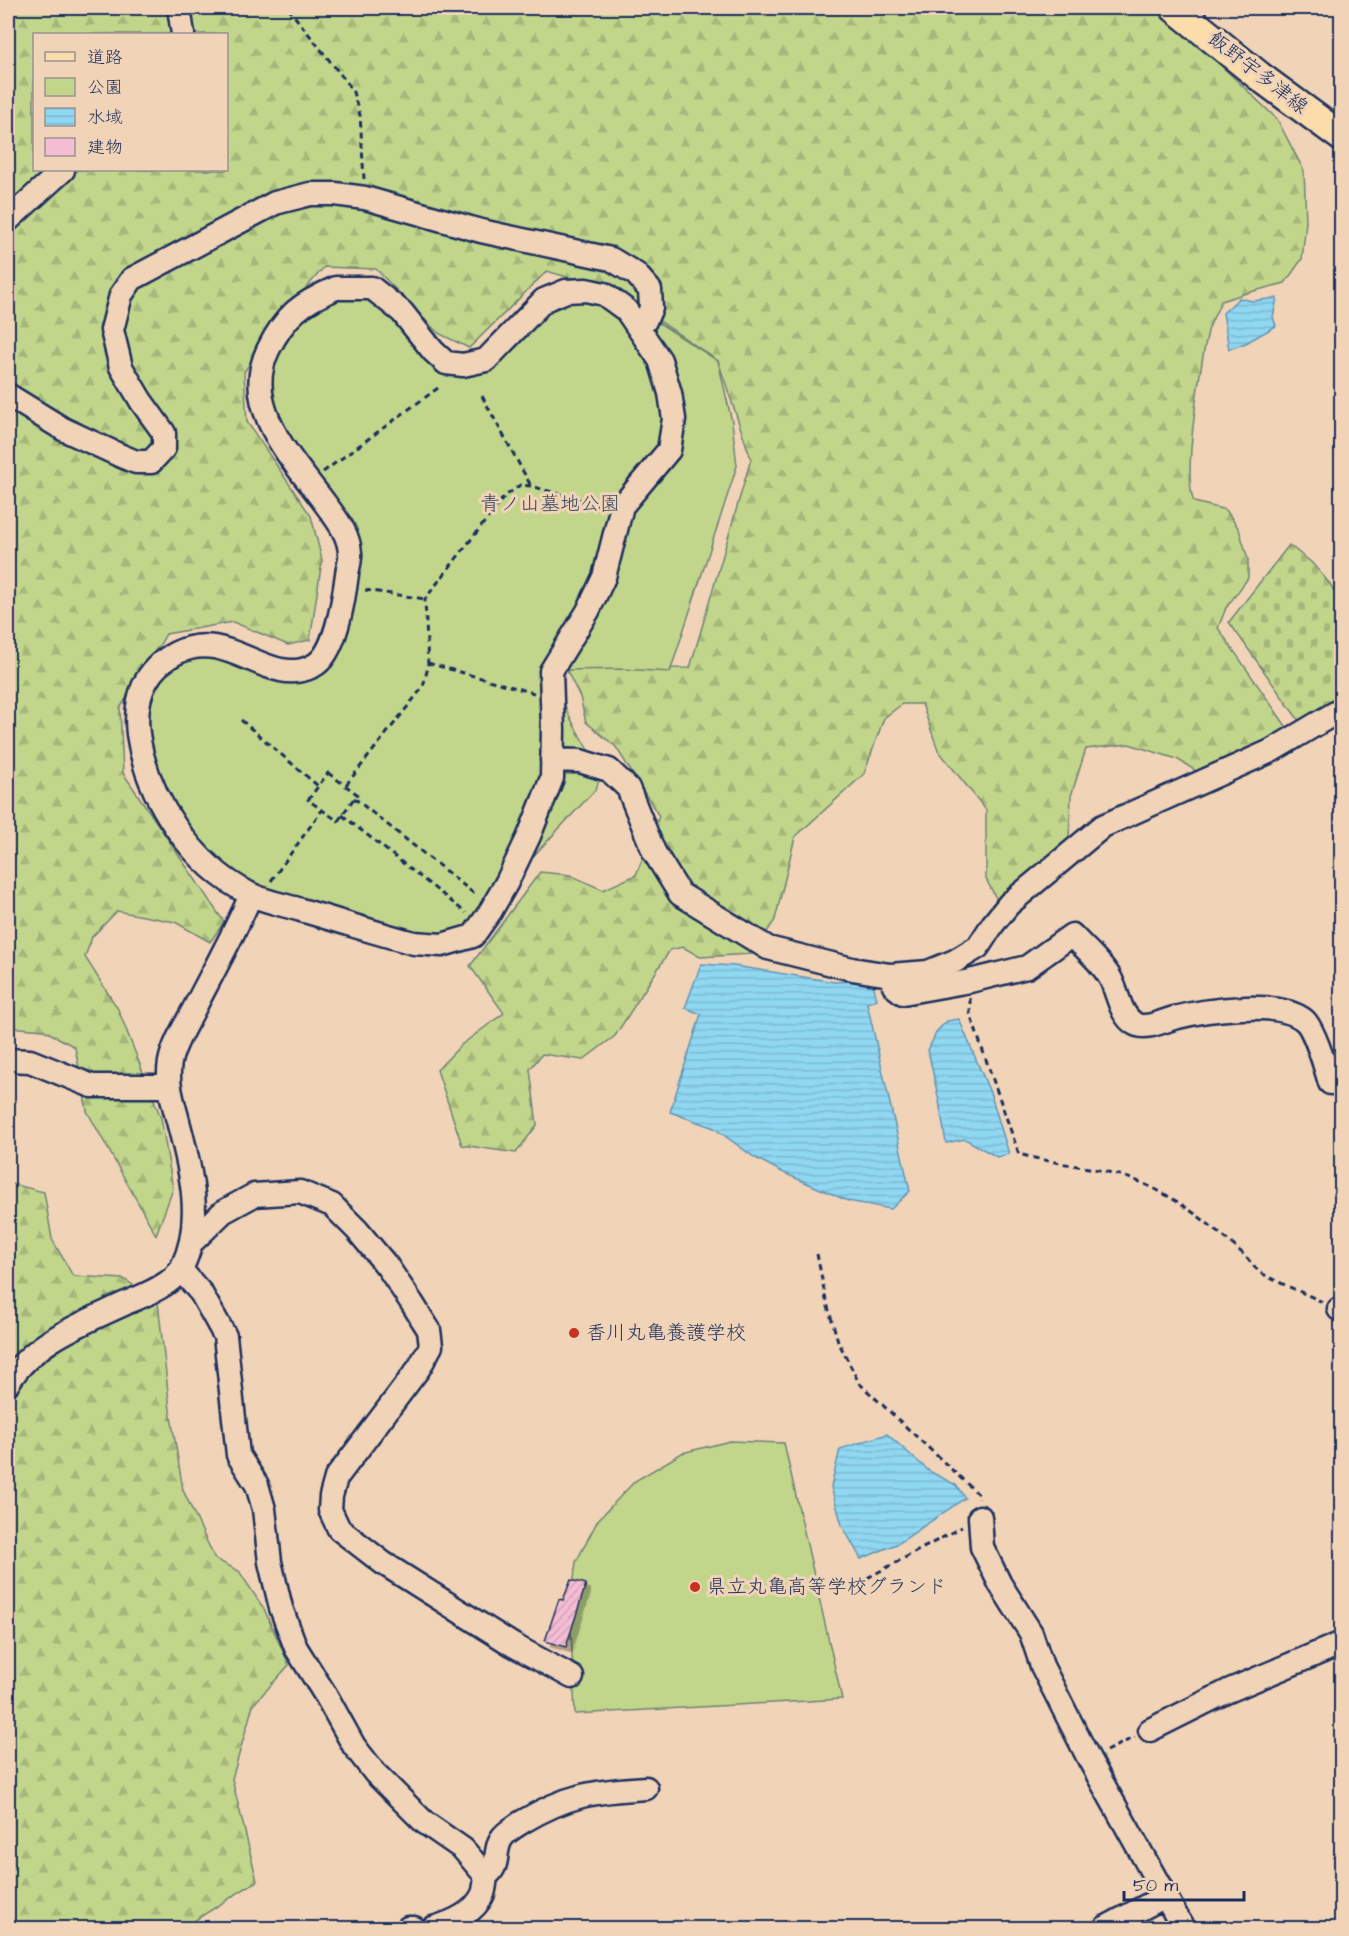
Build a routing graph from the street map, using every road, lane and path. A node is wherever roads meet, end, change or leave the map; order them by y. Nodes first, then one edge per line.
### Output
1 (179, 8) edge
2 (288, 8) edge
3 (1175, 8) edge
4 (183, 33) edge
5 (1341, 137) edge
6 (62, 171) edge
7 (365, 198) junction
8 (8, 220) edge
9 (639, 327) junction
10 (438, 388) dead end
11 (8, 395) edge
12 (482, 396) dead end
13 (310, 482) junction
14 (531, 486) junction
15 (620, 511) junction
16 (345, 587) junction
17 (425, 599) junction
18 (428, 663) junction
19 (552, 698) junction
20 (1341, 709) edge
21 (241, 720) dead end
22 (552, 760) junction
23 (346, 785) junction
24 (318, 786) junction
25 (354, 798) junction
26 (322, 810) junction
27 (342, 815) junction
28 (255, 896) junction
29 (487, 916) junction
30 (890, 975) junction
31 (970, 981) junction
32 (8, 1060) edge
33 (1341, 1082) edge
34 (169, 1086) junction
35 (192, 1242) junction
36 (817, 1254) dead end
37 (181, 1270) junction
38 (1340, 1310) edge
39 (8, 1383) edge
40 (980, 1517) junction
41 (858, 1583) dead end
42 (1341, 1642) edge
43 (572, 1677) dead end
44 (1150, 1730) joint
45 (1089, 1759) junction
46 (646, 1788) dead end
47 (486, 1876) junction
48 (1165, 1896) junction
49 (1114, 1926) edge
50 (408, 1929) edge
51 (414, 1929) edge
52 (433, 1929) edge
53 (1183, 1929) edge

1 - 4 street
2 - 7 path
3 - 5 main road, 飯野宇多津線
6 - 8 street
7 - 9 street
7 - 11 street
9 - 13 street
9 - 15 street
10 - 13 path
12 - 14 path
13 - 16 street
14 - 15 path
14 - 17 path
15 - 19 street
16 - 17 path
16 - 28 street
17 - 18 path
18 - 19 path
18 - 23 path
19 - 22 street
20 - 30 street
21 - 24 path
22 - 29 street
22 - 30 street
23 - 24 path
23 - 25 path
24 - 26 path
25 - 27 path
25 - 29 path
26 - 27 path
26 - 28 path
27 - 29 path
28 - 29 street
28 - 34 street
30 - 31 street
31 - 33 street
31 - 38 path
32 - 34 street
34 - 35 street
35 - 37 street
35 - 43 street
36 - 40 path
37 - 39 street
37 - 47 street
40 - 41 path
40 - 45 street
42 - 44 street
44 - 45 path
45 - 48 street
46 - 47 street
47 - 52 street
48 - 49 street
48 - 53 street
50 - 51 street

